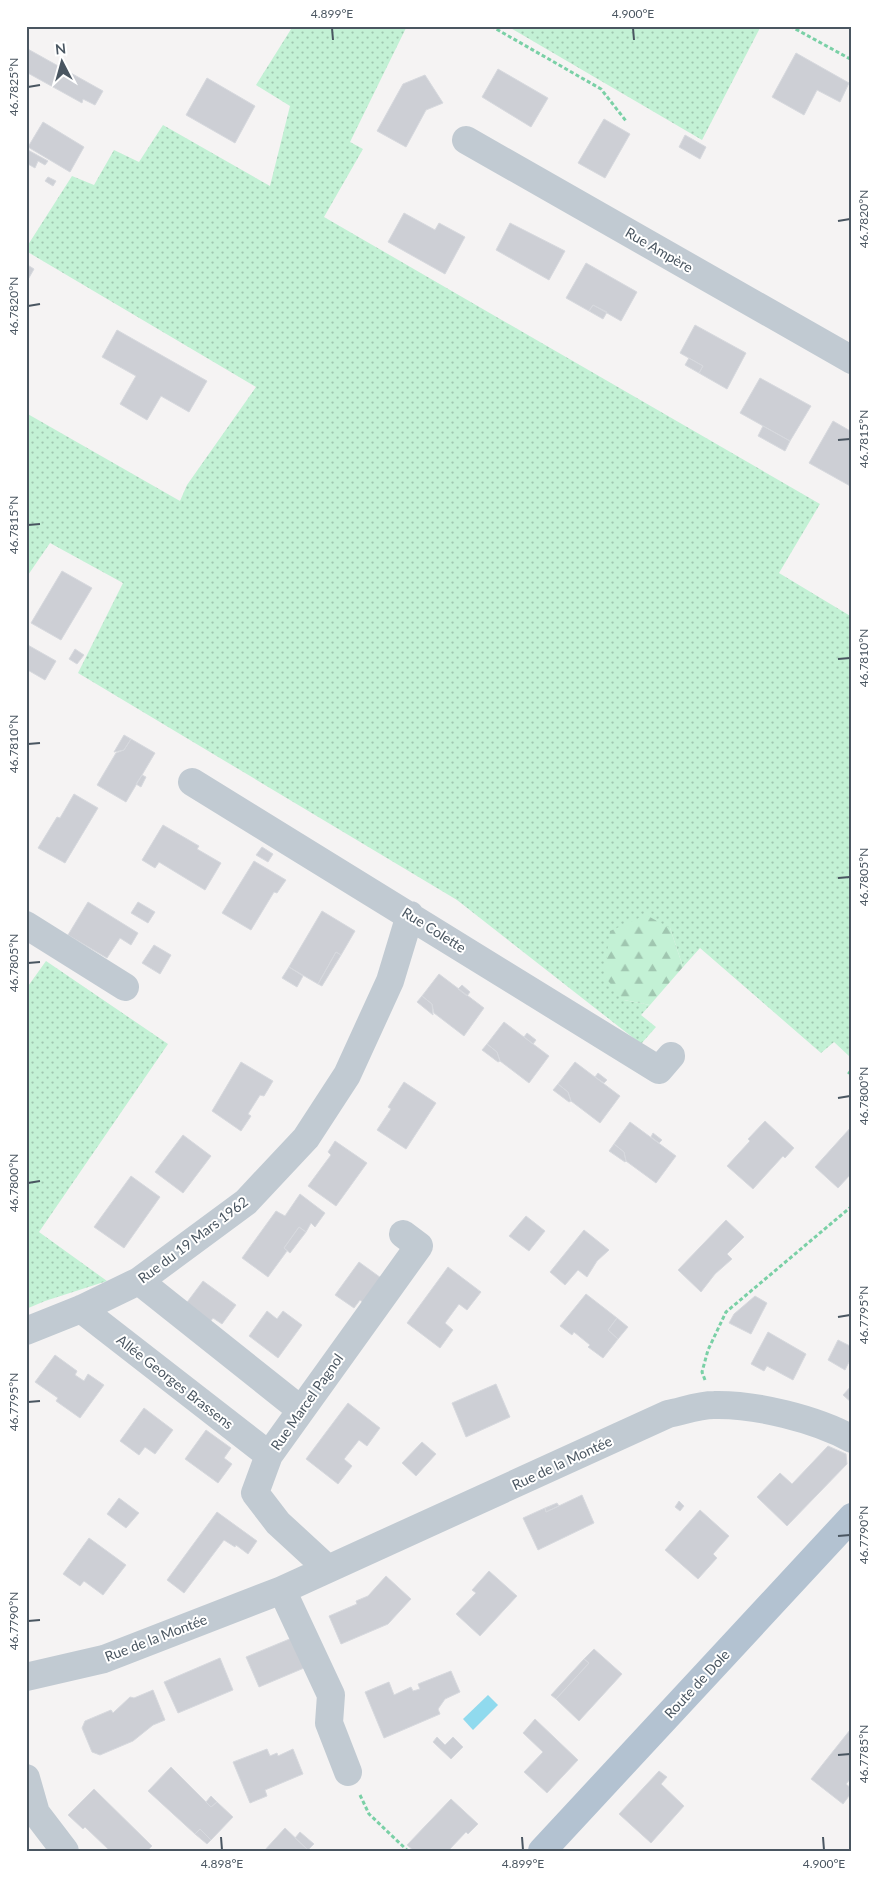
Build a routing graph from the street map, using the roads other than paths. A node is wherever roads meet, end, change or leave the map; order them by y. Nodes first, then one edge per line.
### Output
1 (466, 140) dead end
2 (852, 360) edge
3 (192, 782) dead end
4 (410, 915) junction
5 (26, 925) edge
6 (125, 987) dead end
7 (671, 1056) dead end
8 (404, 1234) dead end
9 (139, 1282) junction
10 (81, 1309) junction
11 (26, 1331) edge
12 (301, 1410) junction
13 (852, 1439) edge
14 (269, 1455) junction
15 (852, 1517) edge
16 (328, 1569) junction
17 (282, 1590) junction
18 (26, 1677) edge
19 (348, 1772) road end
20 (26, 1778) edge
21 (65, 1851) edge
22 (542, 1851) edge

1 - 2 street, Rue Ampère
3 - 4 street, Rue Colette
4 - 7 street, Rue Colette
4 - 9 street, Rue du 19 Mars 1962
5 - 6 street
8 - 12 street, Rue Marcel Pagnol
9 - 10 street, Rue du 19 Mars 1962
9 - 12 street
10 - 11 street, Rue du 19 Mars 1962
10 - 14 street, Allée Georges Brassens
12 - 14 street, Rue Marcel Pagnol
13 - 16 street, Rue de la Montée
14 - 16 street, Rue Marcel Pagnol
15 - 22 main road, Route de Dole
16 - 17 street, Rue de la Montée
17 - 18 street, Rue de la Montée
17 - 19 street
20 - 21 street

